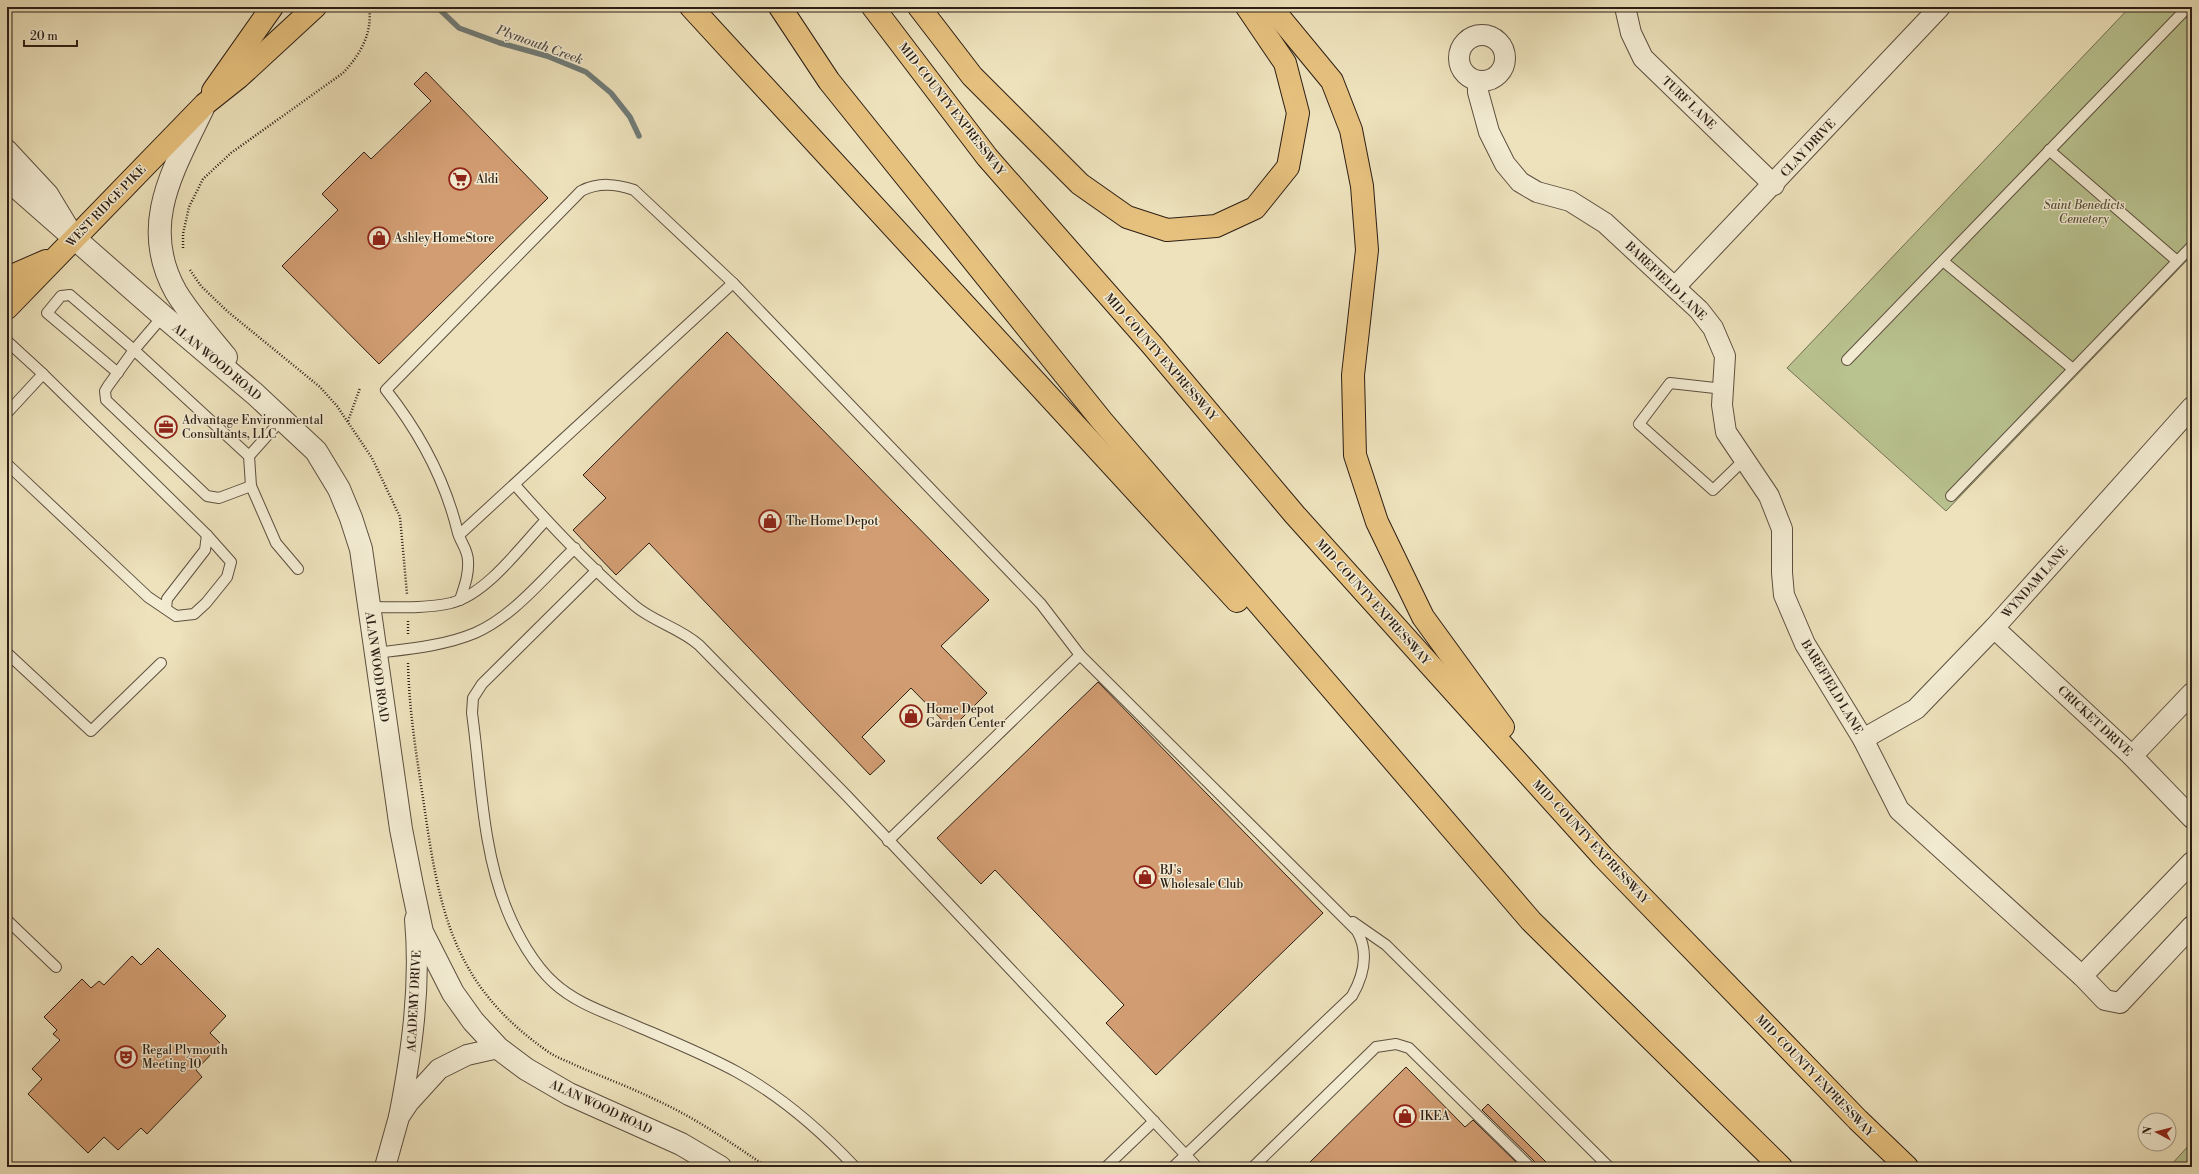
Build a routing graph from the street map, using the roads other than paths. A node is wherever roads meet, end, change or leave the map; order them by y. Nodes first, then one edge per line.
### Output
1 (272, 7) edge
2 (691, 7) edge
3 (780, 7) edge
4 (873, 7) edge
5 (919, 7) edge
6 (1247, 7) edge
7 (1271, 7) edge
8 (1625, 7) edge
9 (1940, 7) edge
10 (2188, 7) edge
11 (310, 12) edge
12 (1478, 81) dead end
13 (205, 104) junction
14 (7, 150) edge
15 (2049, 150) junction
16 (7, 179) edge
17 (1774, 185) junction
18 (74, 237) junction
19 (2192, 246) edge
20 (56, 256) junction
21 (1942, 261) junction
22 (2177, 261) junction
23 (7, 278) edge
24 (733, 283) junction
25 (1675, 287) junction
26 (7, 308) edge
27 (162, 316) junction
28 (7, 341) edge
29 (134, 350) junction
30 (1847, 360) dead end
31 (2074, 369) junction
32 (118, 373) junction
33 (43, 374) junction
34 (1724, 389) junction
35 (256, 394) junction
36 (2192, 407) edge
37 (7, 413) edge
38 (282, 419) junction
39 (249, 456) junction
40 (1745, 459) junction
41 (7, 464) edge
42 (515, 485) junction
43 (251, 486) junction
44 (1951, 496) dead end
45 (546, 520) junction
46 (207, 535) junction
47 (459, 535) junction
48 (575, 548) junction
49 (298, 568) dead end
50 (597, 570) junction
51 (460, 600) junction
52 (369, 607) junction
53 (166, 609) junction
54 (1994, 628) junction
55 (7, 653) edge
56 (376, 653) junction
57 (1080, 655) junction
58 (162, 663) dead end
59 (2192, 693) edge
60 (1863, 739) junction
61 (2132, 756) junction
62 (2192, 818) edge
63 (888, 841) junction
64 (1602, 857) junction
65 (2192, 862) edge
66 (412, 885) junction
67 (1343, 915) junction
68 (7, 920) edge
69 (1531, 921) junction
70 (2192, 926) edge
71 (56, 967) dead end
72 (2082, 976) junction
73 (498, 1048) junction
74 (400, 1117) junction
75 (1154, 1121) junction
76 (1185, 1156) junction
77 (385, 1167) edge
78 (720, 1167) edge
79 (856, 1167) edge
80 (1106, 1167) edge
81 (1173, 1167) edge
82 (1197, 1167) edge
83 (1253, 1167) edge
84 (1530, 1167) edge
85 (1609, 1167) edge
86 (1781, 1167) edge
87 (1907, 1167) edge

1 - 13 main road, WEST RIDGE PIKE
2 - 69 main road
3 - 69 main road
4 - 64 main road, MID-COUNTY EXPRESSWAY
5 - 6 main road
7 - 64 main road
8 - 17 street, TURF LANE
9 - 17 street, CLAY DRIVE
10 - 15 lane
11 - 13 main road, WEST RIDGE PIKE
12 - 25 street, BAREFIELD LANE
13 - 18 main road, WEST RIDGE PIKE
13 - 35 street
14 - 18 street, ALAN WOOD ROAD
15 - 21 lane
15 - 22 lane
16 - 18 street
17 - 25 street, CLAY DRIVE
18 - 20 main road, WEST RIDGE PIKE
18 - 27 street, ALAN WOOD ROAD
19 - 22 lane
20 - 23 main road
20 - 26 main road, WEST RIDGE PIKE
21 - 30 lane
21 - 31 lane
22 - 31 lane
24 - 42 lane
24 - 47 lane
24 - 57 lane
25 - 34 street, BAREFIELD LANE
27 - 29 lane
27 - 35 street, ALAN WOOD ROAD
28 - 33 lane
29 - 32 lane
29 - 32 lane
29 - 39 lane
31 - 44 lane
32 - 43 lane
33 - 37 lane
33 - 46 lane
34 - 40 street, BAREFIELD LANE
34 - 40 lane
35 - 38 street, ALAN WOOD ROAD
36 - 54 street, WYNDAM LANE
38 - 39 lane
38 - 52 street, ALAN WOOD ROAD
39 - 43 lane
40 - 60 street, BAREFIELD LANE
41 - 53 lane
42 - 45 lane
42 - 47 lane
43 - 49 lane
45 - 48 lane
45 - 51 lane
46 - 53 lane
46 - 53 lane
47 - 51 lane
48 - 50 lane
48 - 56 lane
50 - 63 lane
50 - 79 lane
51 - 52 lane
52 - 56 street, ALAN WOOD ROAD
54 - 60 street, WYNDAM LANE
54 - 61 street, CRICKET DRIVE
55 - 58 lane
56 - 66 street, ALAN WOOD ROAD
57 - 63 lane
57 - 67 lane
59 - 61 street
60 - 72 street, BAREFIELD LANE
61 - 62 street, CRICKET DRIVE
63 - 75 lane
64 - 87 main road, MID-COUNTY EXPRESSWAY
65 - 72 street
66 - 73 street, ALAN WOOD ROAD
66 - 74 street, ACADEMY DRIVE
67 - 76 lane
67 - 85 lane
68 - 71 lane
69 - 86 main road
70 - 72 street, BAREFIELD LANE
73 - 74 street, ACADEMY DRIVE
73 - 78 street, ALAN WOOD ROAD
74 - 77 street, ACADEMY DRIVE
75 - 76 lane
75 - 80 lane
76 - 81 lane
76 - 82 lane
83 - 84 lane

